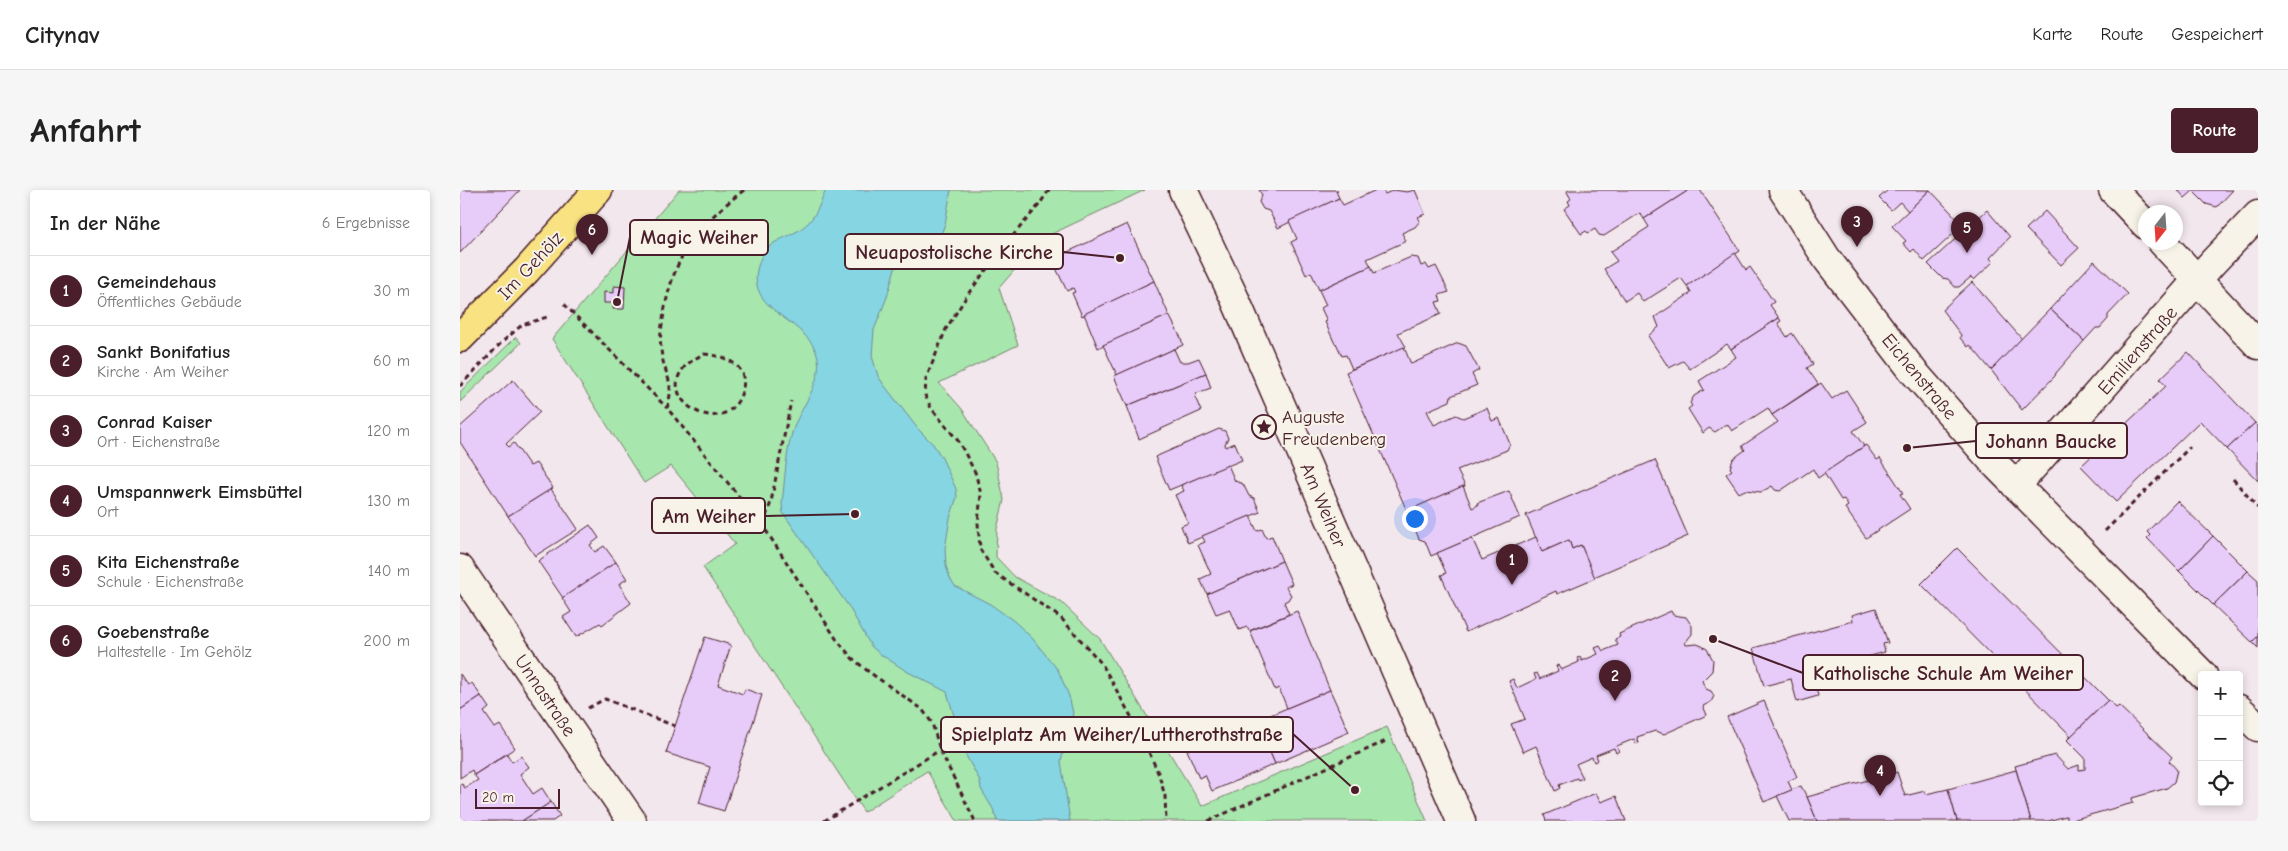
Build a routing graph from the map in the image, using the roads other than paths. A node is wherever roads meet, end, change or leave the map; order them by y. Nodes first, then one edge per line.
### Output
1 (598, 190) edge
2 (1183, 190) edge
3 (1783, 190) edge
4 (2113, 190) edge
5 (2258, 215) edge
6 (2138, 217) edge
7 (2170, 250) edge
8 (2198, 280) junction
9 (460, 338) edge
10 (2258, 345) edge
11 (2016, 486) junction
12 (460, 569) edge
13 (2199, 671) edge
14 (2243, 713) edge
15 (2258, 727) edge
16 (632, 821) edge
17 (1461, 821) edge

1 - 9 main road, Im Gehölz
2 - 17 street, Am Weiher
3 - 11 street, Eichenstraße
4 - 6 street
5 - 8 street, Emilienstraße
7 - 8 street
8 - 10 street
8 - 11 street, Emilienstraße
11 - 13 street, Eichenstraße
12 - 16 street, Unnastraße
14 - 15 street

